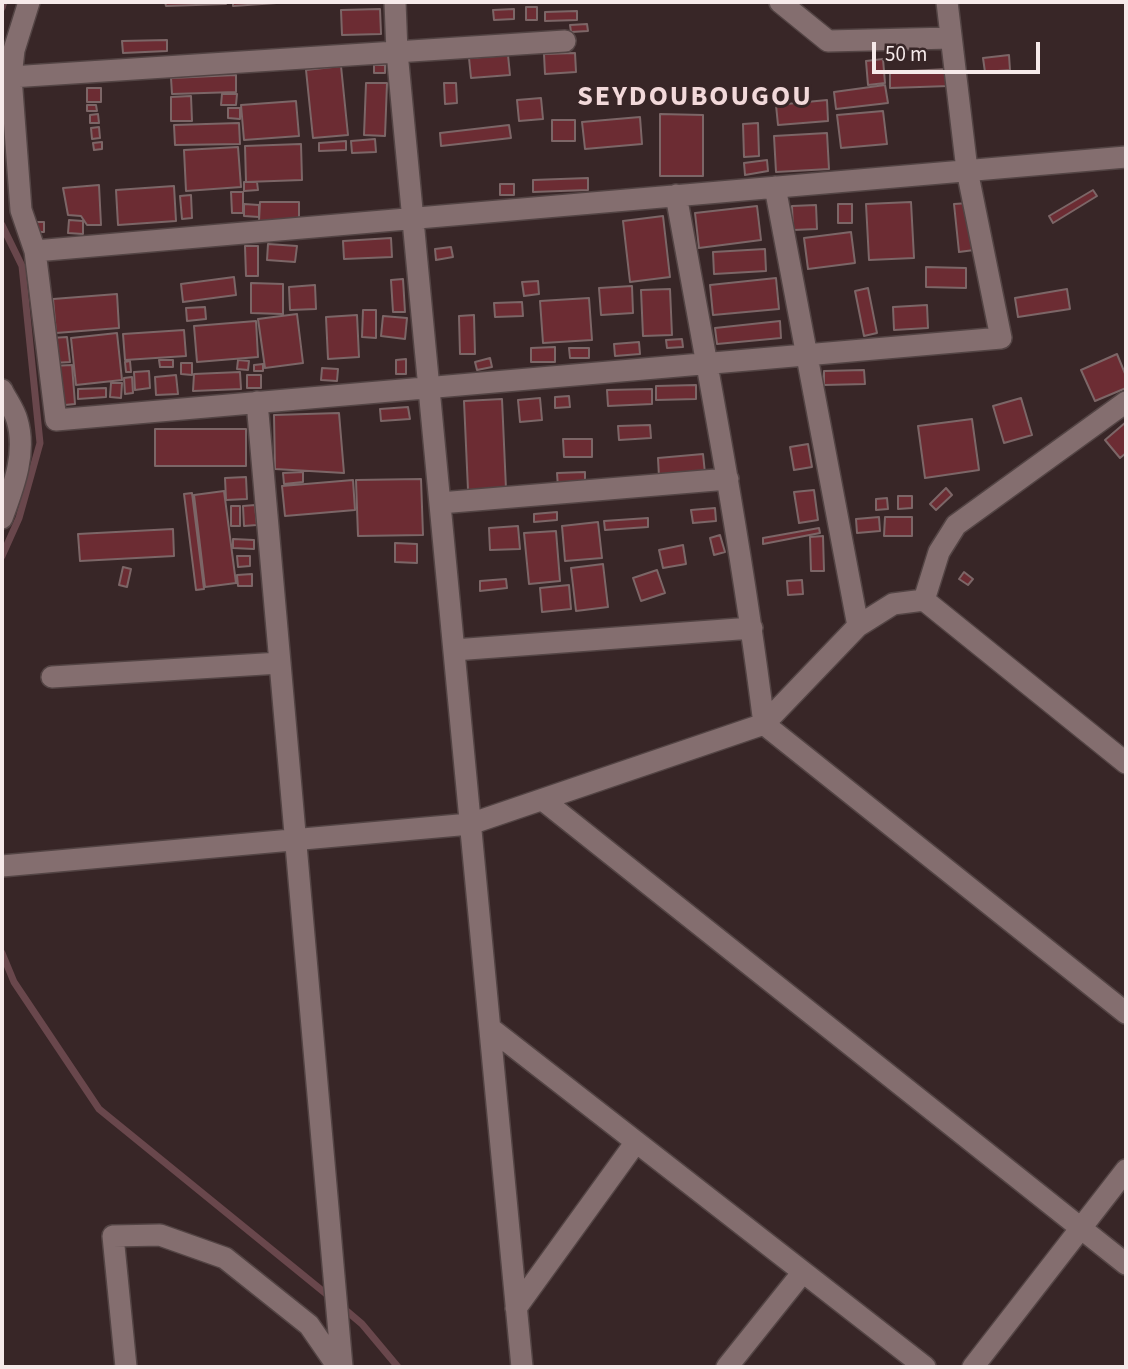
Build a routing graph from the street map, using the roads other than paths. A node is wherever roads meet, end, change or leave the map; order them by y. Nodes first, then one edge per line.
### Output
1 (29, 2) edge
2 (395, 2) edge
3 (780, 2) edge
4 (947, 2) edge
5 (951, 38) junction
6 (565, 41) dead end
7 (8, 50) edge
8 (397, 52) junction
9 (11, 76) junction
10 (1126, 157) edge
11 (967, 170) junction
12 (775, 187) junction
13 (676, 195) junction
14 (413, 218) junction
15 (35, 251) junction
16 (805, 355) junction
17 (706, 363) junction
18 (429, 387) junction
19 (2, 390) edge
20 (257, 402) junction
21 (1126, 402) edge
22 (728, 479) junction
23 (440, 503) junction
24 (2, 518) edge
25 (924, 600) junction
26 (858, 626) junction
27 (752, 628) junction
28 (454, 650) junction
29 (280, 663) junction
30 (52, 677) dead end
31 (764, 724) junction
32 (1126, 763) edge
33 (543, 800) junction
34 (470, 824) junction
35 (295, 839) junction
36 (2, 866) edge
37 (1126, 1013) edge
38 (490, 1028) junction
39 (636, 1142) junction
40 (1126, 1170) edge
41 (1082, 1228) junction
42 (1126, 1264) edge
43 (803, 1272) junction
44 (516, 1308) junction
45 (126, 1367) edge
46 (340, 1367) edge
47 (522, 1367) edge
48 (727, 1367) edge
49 (925, 1367) edge
50 (973, 1367) edge

1 - 7 street
2 - 8 street
3 - 5 street
4 - 5 street
5 - 11 street
6 - 8 street
7 - 9 street
8 - 9 street
8 - 14 street
9 - 15 street
10 - 11 street
11 - 12 street
11 - 16 street
12 - 13 street
12 - 16 street
13 - 14 street
13 - 17 street
14 - 15 street
14 - 18 street
15 - 20 street
16 - 17 street
16 - 26 street
17 - 18 street
17 - 22 street
18 - 20 street
18 - 23 street
19 - 24 street
20 - 29 street
21 - 25 street
22 - 23 street
22 - 27 street
23 - 28 street
25 - 26 street
25 - 32 street
26 - 31 street
27 - 28 street
27 - 31 street
28 - 34 street
29 - 30 street
29 - 35 street
31 - 33 street
31 - 37 street
33 - 34 street
33 - 41 street
34 - 35 street
34 - 38 street
35 - 36 street
35 - 46 street
38 - 39 street
38 - 44 street
39 - 43 street
39 - 44 street
40 - 41 street
41 - 42 street
41 - 50 street
43 - 48 street
43 - 49 street
44 - 47 street
45 - 46 street

